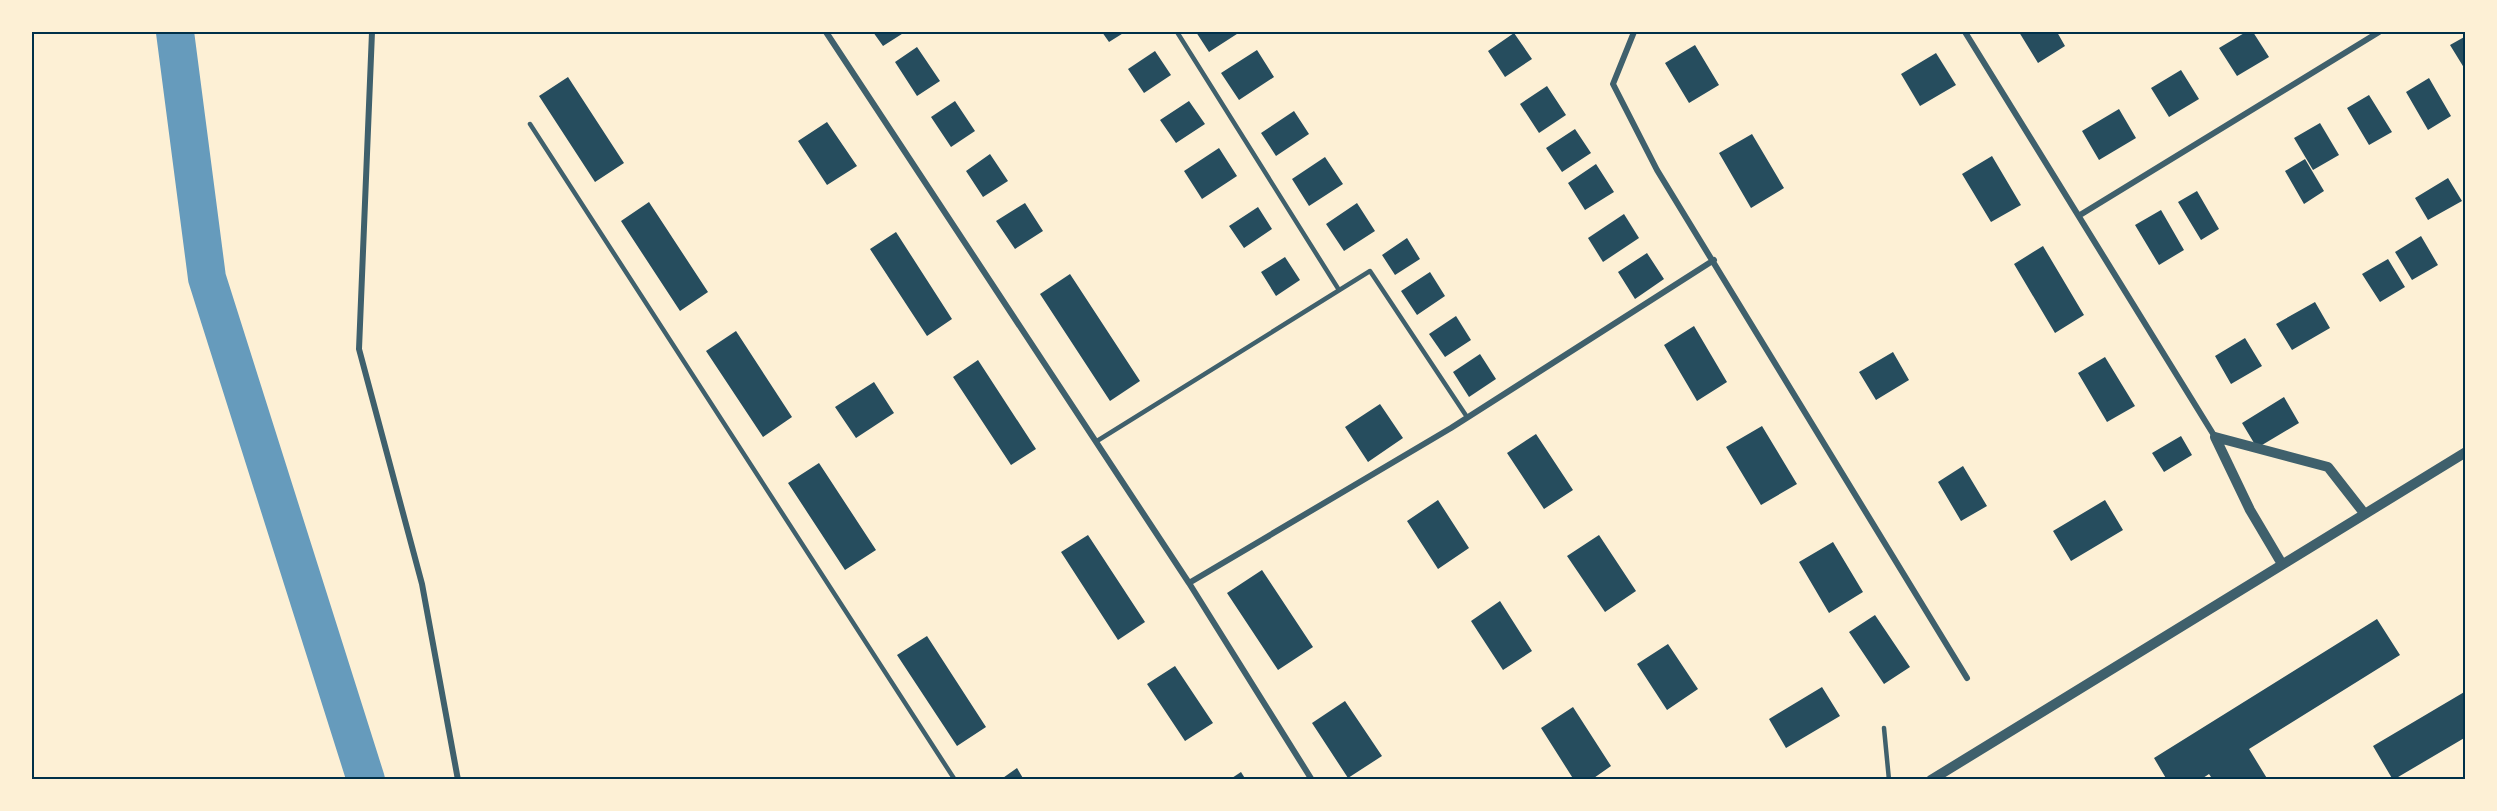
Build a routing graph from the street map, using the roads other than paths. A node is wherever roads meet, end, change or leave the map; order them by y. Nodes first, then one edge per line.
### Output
1 (372, 32) edge
2 (826, 32) edge
3 (1177, 32) edge
4 (1634, 32) edge
5 (1965, 32) edge
6 (2379, 32) edge
7 (530, 124) dead end
8 (2080, 215) junction
9 (1714, 260) junction
10 (1339, 290) junction
11 (1467, 417) junction
12 (2215, 438) junction
13 (1097, 441) junction
14 (2466, 452) edge
15 (2364, 513) junction
16 (2282, 564) junction
17 (1189, 583) junction
18 (1967, 678) dead end
19 (1884, 728) dead end
20 (458, 780) edge
21 (955, 780) edge
22 (1312, 780) edge
23 (1889, 780) edge
24 (1931, 780) edge

1 - 20 street
2 - 13 street
3 - 10 lane
4 - 9 street
5 - 8 street
6 - 8 street
7 - 21 lane
8 - 12 street
9 - 11 street
9 - 18 street
10 - 11 lane
10 - 13 lane
11 - 17 street
12 - 15 street
12 - 16 street
13 - 17 street
14 - 15 street
15 - 16 street
16 - 24 street
17 - 22 street
19 - 23 lane

